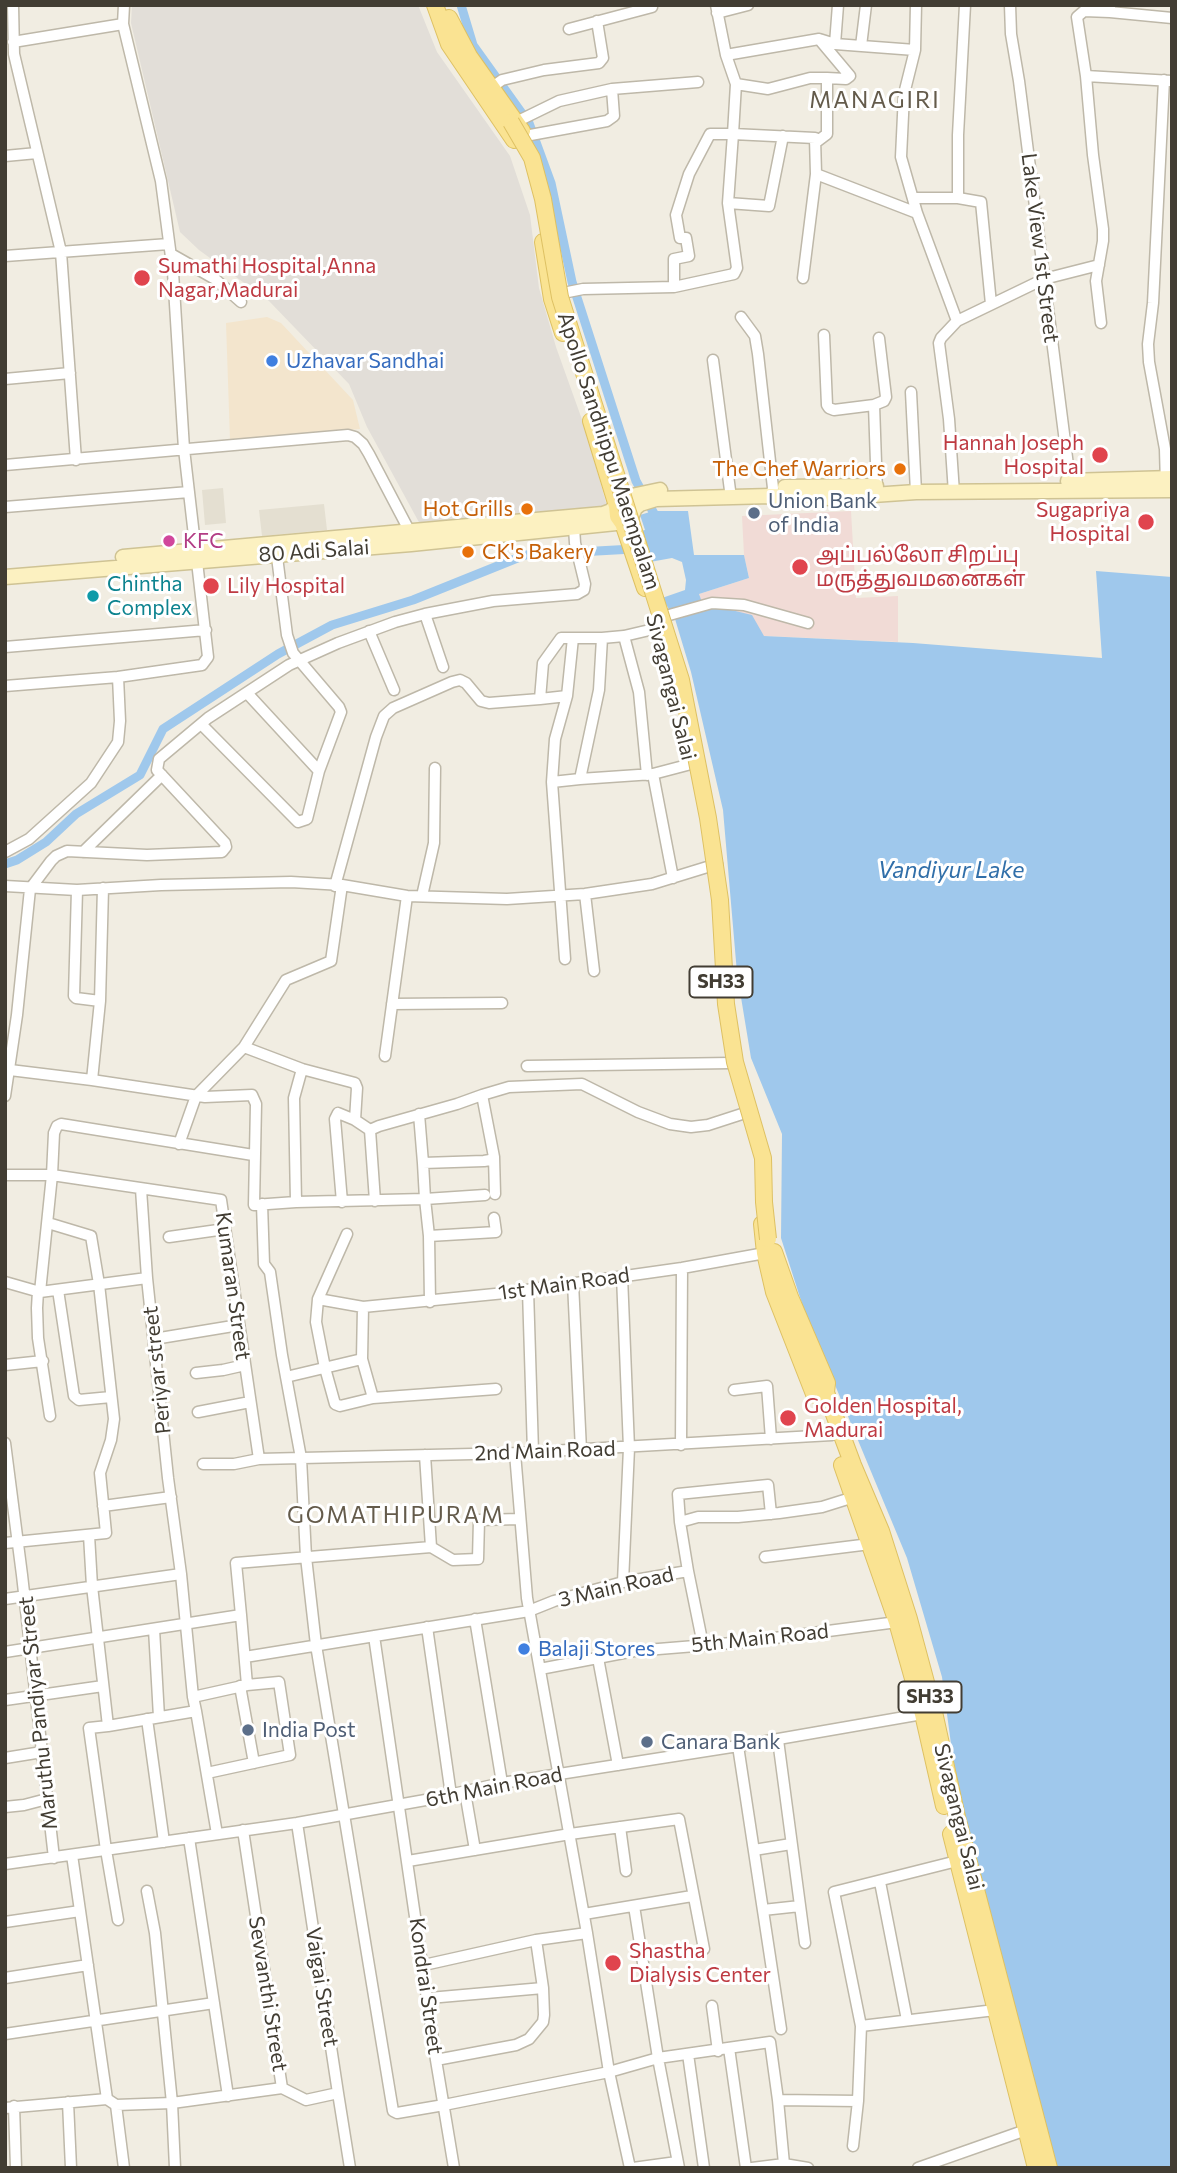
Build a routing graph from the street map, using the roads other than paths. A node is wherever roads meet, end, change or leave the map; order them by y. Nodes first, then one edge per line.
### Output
1 (13, 5) edge
2 (124, 5) edge
3 (435, 5) edge
4 (446, 5) edge
5 (748, 5) edge
6 (838, 5) edge
7 (866, 5) edge
8 (916, 5) edge
9 (965, 5) edge
10 (1010, 5) edge
11 (655, 6) edge
12 (1110, 8) edge
13 (717, 9) edge
14 (1172, 18) edge
15 (597, 21) junction
16 (123, 24) junction
17 (569, 29) dead end
18 (819, 39) junction
19 (13, 42) junction
20 (835, 44) junction
21 (861, 46) junction
22 (915, 50) junction
23 (726, 55) junction
24 (1086, 76) junction
25 (827, 78) junction
26 (1168, 80) edge
27 (698, 82) dead end
28 (736, 84) junction
29 (495, 85) junction
30 (612, 89) junction
31 (515, 121) junction
32 (733, 134) junction
33 (529, 135) junction
34 (783, 136) junction
35 (815, 142) junction
36 (37, 153) junction
37 (5, 156) edge
38 (816, 174) junction
39 (913, 198) junction
40 (958, 198) junction
41 (729, 203) junction
42 (917, 213) junction
43 (170, 249) junction
44 (61, 252) junction
45 (5, 256) edge
46 (1099, 265) junction
47 (803, 278) dead end
48 (1044, 279) junction
49 (674, 288) junction
50 (566, 293) junction
51 (241, 302) dead end
52 (991, 304) junction
53 (741, 317) dead end
54 (957, 321) junction
55 (1101, 323) dead end
56 (824, 335) dead end
57 (879, 338) dead end
58 (713, 360) dead end
59 (70, 373) junction
60 (5, 379) edge
61 (911, 391) dead end
62 (874, 405) junction
63 (184, 449) junction
64 (76, 460) junction
65 (5, 465) edge
66 (1169, 484) edge
67 (1070, 486) junction
68 (915, 489) junction
69 (953, 489) junction
70 (877, 491) junction
71 (189, 492) junction
72 (772, 492) junction
73 (730, 494) junction
74 (5, 507) edge
75 (630, 517) junction
76 (574, 527) junction
77 (410, 538) junction
78 (276, 548) junction
79 (196, 555) junction
80 (5, 569) edge
81 (5, 577) edge
82 (425, 614) junction
83 (659, 621) junction
84 (808, 623) dead end
85 (206, 630) junction
86 (369, 631) junction
87 (625, 636) junction
88 (573, 638) junction
89 (602, 638) junction
90 (5, 647) edge
91 (295, 656) junction
92 (443, 667) dead end
93 (118, 677) junction
94 (5, 686) edge
95 (394, 690) dead end
96 (247, 693) junction
97 (567, 696) junction
98 (540, 699) junction
99 (201, 724) junction
100 (691, 764) junction
101 (435, 768) dead end
102 (319, 771) junction
103 (162, 775) junction
104 (650, 775) junction
105 (580, 779) junction
106 (552, 782) junction
107 (5, 852) edge
108 (83, 852) junction
109 (713, 864) junction
110 (673, 878) junction
111 (338, 885) junction
112 (5, 886) edge
113 (103, 888) junction
114 (30, 889) junction
115 (77, 890) junction
116 (585, 894) junction
117 (407, 895) junction
118 (560, 895) junction
119 (422, 896) junction
120 (565, 959) dead end
121 (594, 971) dead end
122 (100, 1001) junction
123 (502, 1003) dead end
124 (392, 1004) junction
125 (244, 1047) junction
126 (385, 1056) dead end
127 (731, 1063) junction
128 (527, 1066) dead end
129 (302, 1069) junction
130 (10, 1070) junction
131 (92, 1080) junction
132 (482, 1095) junction
133 (5, 1096) edge
134 (196, 1096) junction
135 (744, 1113) junction
136 (419, 1114) junction
137 (355, 1120) junction
138 (370, 1130) junction
139 (179, 1144) junction
140 (253, 1155) junction
141 (494, 1157) junction
142 (423, 1163) junction
143 (5, 1175) edge
144 (52, 1175) junction
145 (141, 1189) junction
146 (425, 1199) junction
147 (374, 1201) junction
148 (296, 1202) junction
149 (342, 1202) junction
150 (261, 1204) junction
151 (494, 1218) dead end
152 (48, 1223) junction
153 (225, 1229) junction
154 (347, 1234) dead end
155 (429, 1236) junction
156 (169, 1237) dead end
157 (766, 1244) junction
158 (682, 1268) junction
159 (622, 1276) junction
160 (147, 1278) junction
161 (5, 1282) edge
162 (573, 1283) junction
163 (99, 1284) junction
164 (58, 1290) junction
165 (528, 1290) junction
166 (39, 1291) junction
167 (318, 1299) junction
168 (430, 1302) junction
169 (363, 1307) junction
170 (239, 1325) junction
171 (153, 1339) junction
172 (362, 1359) junction
173 (43, 1361) junction
174 (245, 1364) junction
175 (5, 1365) edge
176 (325, 1368) junction
177 (196, 1373) dead end
178 (286, 1377) junction
179 (496, 1389) dead end
180 (734, 1390) dead end
181 (822, 1394) junction
182 (111, 1397) junction
183 (373, 1398) junction
184 (250, 1402) junction
185 (198, 1412) dead end
186 (50, 1416) dead end
187 (831, 1435) junction
188 (771, 1439) junction
189 (5, 1443) edge
190 (681, 1445) junction
191 (629, 1448) junction
192 (580, 1450) junction
193 (533, 1452) junction
194 (514, 1453) junction
195 (425, 1455) junction
196 (301, 1458) junction
197 (259, 1459) junction
198 (203, 1464) dead end
199 (171, 1497) junction
200 (854, 1497) junction
201 (103, 1506) junction
202 (771, 1514) junction
203 (520, 1519) junction
204 (680, 1522) junction
205 (89, 1535) junction
206 (18, 1541) junction
207 (5, 1543) edge
208 (870, 1544) junction
209 (431, 1546) junction
210 (306, 1557) junction
211 (765, 1558) dead end
212 (688, 1571) junction
213 (181, 1574) junction
214 (623, 1581) junction
215 (92, 1587) junction
216 (25, 1596) junction
217 (5, 1599) edge
218 (529, 1611) junction
219 (241, 1615) junction
220 (475, 1619) junction
221 (897, 1622) junction
222 (185, 1624) junction
223 (427, 1627) junction
224 (154, 1629) junction
225 (374, 1636) junction
226 (98, 1637) junction
227 (316, 1645) junction
228 (703, 1645) junction
229 (30, 1648) junction
230 (5, 1652) edge
231 (245, 1657) junction
232 (598, 1658) junction
233 (540, 1669) junction
234 (103, 1686) junction
235 (244, 1686) junction
236 (36, 1696) junction
237 (193, 1698) junction
238 (5, 1700) edge
239 (196, 1711) junction
240 (928, 1713) junction
241 (153, 1718) junction
242 (108, 1726) junction
243 (778, 1740) junction
244 (738, 1746) junction
245 (42, 1752) junction
246 (5, 1758) edge
247 (254, 1763) junction
248 (618, 1765) junction
249 (206, 1773) junction
250 (560, 1774) junction
251 (502, 1783) junction
252 (465, 1792) junction
253 (451, 1795) junction
254 (47, 1799) junction
255 (400, 1805) junction
256 (5, 1807) edge
257 (343, 1815) junction
258 (297, 1822) junction
259 (620, 1827) junction
260 (243, 1830) junction
261 (570, 1833) junction
262 (217, 1834) junction
263 (188, 1838) junction
264 (164, 1842) junction
265 (791, 1844) junction
266 (106, 1850) junction
267 (475, 1850) junction
268 (754, 1850) junction
269 (72, 1856) junction
270 (54, 1858) junction
271 (408, 1861) junction
272 (957, 1861) junction
273 (5, 1864) edge
274 (626, 1871) dead end
275 (880, 1882) junction
276 (146, 1891) dead end
277 (692, 1896) junction
278 (634, 1906) junction
279 (800, 1906) junction
280 (763, 1910) junction
281 (80, 1911) junction
282 (584, 1914) junction
283 (118, 1920) dead end
284 (5, 1922) edge
285 (587, 1933) junction
286 (536, 1940) junction
287 (805, 1943) dead end
288 (704, 1949) dead end
289 (88, 1965) junction
290 (424, 1965) junction
291 (5, 1978) edge
292 (543, 1988) junction
293 (429, 1998) junction
294 (214, 2003) junction
295 (712, 2006) dead end
296 (995, 2010) junction
297 (164, 2012) junction
298 (907, 2020) junction
299 (96, 2021) junction
300 (861, 2026) junction
301 (781, 2029) dead end
302 (5, 2034) edge
303 (723, 2049) junction
304 (688, 2054) junction
305 (658, 2058) junction
306 (436, 2060) junction
307 (609, 2072) junction
308 (282, 2088) junction
309 (338, 2093) junction
310 (228, 2096) junction
311 (778, 2100) junction
312 (858, 2101) junction
313 (68, 2102) junction
314 (111, 2102) junction
315 (172, 2103) junction
316 (444, 2105) junction
317 (9, 2107) edge
318 (1026, 2130) junction
319 (853, 2146) dead end
320 (952, 2162) edge
321 (783, 2164) junction
322 (678, 2165) edge
323 (921, 2167) edge
324 (16, 2168) edge
325 (71, 2168) edge
326 (124, 2168) edge
327 (175, 2168) edge
328 (350, 2168) edge
329 (454, 2168) edge
330 (632, 2168) edge
331 (704, 2168) edge
332 (746, 2168) edge
333 (752, 2168) edge
334 (808, 2168) edge
335 (1036, 2168) edge
336 (1049, 2168) edge

1 - 19 street
2 - 16 street
3 - 75 main road, Sivagangai Salai
4 - 29 main road, Sivagangai Salai
5 - 13 street
6 - 20 street
7 - 21 street
8 - 22 street
9 - 40 street
10 - 48 street, Lake View 1st Street
11 - 15 street
12 - 14 street
12 - 24 street
13 - 23 street
15 - 17 street
15 - 29 street
16 - 19 street
16 - 43 street
18 - 20 street
18 - 23 street
18 - 25 street
19 - 36 street
20 - 21 street
21 - 22 street
22 - 39 street
23 - 28 street
24 - 26 street
24 - 46 street
25 - 28 street
25 - 35 street
26 - 66 street
27 - 30 street
28 - 32 street
29 - 31 main road, Sivagangai Salai
30 - 31 street
30 - 33 street
31 - 33 main road, Sivagangai Salai
31 - 157 main road, Apollo Sandhippu Maempalam, bridge
32 - 34 street
32 - 41 street
32 - 49 street
33 - 50 main road, Sivagangai Salai
34 - 35 street
34 - 41 street
35 - 38 street
36 - 37 street
36 - 44 street
38 - 42 street
38 - 47 street
39 - 40 street
39 - 42 street
40 - 52 street
41 - 49 street
42 - 54 street
43 - 44 street
43 - 51 street
43 - 63 street
44 - 45 street
44 - 59 street
46 - 48 street
46 - 55 street
48 - 52 street
48 - 67 street, Lake View 1st Street
49 - 50 street
50 - 75 main road, Sivagangai Salai
52 - 54 street
53 - 72 street
54 - 69 street
56 - 62 street
57 - 62 street
58 - 73 street
59 - 60 street
59 - 64 street
61 - 68 street
62 - 70 street
63 - 64 street
63 - 71 street
63 - 77 street
64 - 65 street
66 - 67 main road, 80 Adi Salai
67 - 69 main road, 80 Adi Salai
68 - 69 main road, 80 Adi Salai
68 - 70 main road, 80 Adi Salai
70 - 72 main road, 80 Adi Salai
71 - 74 street
71 - 79 street
72 - 73 main road, 80 Adi Salai
73 - 75 main road, 80 Adi Salai
75 - 76 main road, 80 Adi Salai
75 - 77 main road, 80 Adi Salai
75 - 83 main road, Sivagangai Salai / SH33
76 - 77 main road, 80 Adi Salai
76 - 82 street
77 - 78 main road, 80 Adi Salai
78 - 79 main road, 80 Adi Salai
78 - 91 street
79 - 80 main road, 80 Adi Salai
79 - 81 main road, 80 Adi Salai
79 - 85 street
82 - 86 street
82 - 92 street
83 - 84 street
83 - 87 street
83 - 100 main road, Sivagangai Salai / SH33
83 - 109 main road, Sivagangai Salai / SH33
85 - 90 street
85 - 93 street
86 - 91 street
86 - 95 street
87 - 89 street
87 - 104 street
88 - 89 street
88 - 97 street
88 - 98 street
89 - 105 street
91 - 96 street
91 - 102 street
93 - 94 street
93 - 107 street
96 - 99 street
96 - 102 street
97 - 98 street
97 - 106 street
98 - 111 street
99 - 102 street
99 - 103 street
100 - 104 street
100 - 109 main road, Sivagangai Salai / SH33
101 - 119 street
103 - 108 street
103 - 108 street
104 - 105 street
104 - 110 street
105 - 106 street
106 - 118 street
108 - 114 street
109 - 110 street
109 - 127 main road, Sivagangai Salai / SH33
109 - 181 main road, Sivagangai Salai / SH33
110 - 116 street
111 - 113 street
111 - 117 street
111 - 125 street
112 - 114 street
113 - 115 street
113 - 122 street
114 - 115 street
114 - 130 street
115 - 122 street
116 - 118 street
116 - 121 street
117 - 119 street
117 - 124 street
118 - 119 street
118 - 120 street
122 - 131 street
123 - 124 street
124 - 126 street
125 - 129 street
125 - 134 street
127 - 128 street
127 - 135 main road, Sivagangai Salai / SH33
129 - 137 street
129 - 148 street
130 - 131 street
130 - 133 street
131 - 134 street
132 - 135 street
132 - 136 street
132 - 141 street
134 - 139 street
134 - 140 street
135 - 157 main road, Sivagangai Salai / SH33
136 - 138 street
136 - 142 street
137 - 138 street
137 - 149 street
138 - 147 street
139 - 140 street
139 - 144 street
140 - 150 street
141 - 142 street
141 - 146 street
142 - 146 street
143 - 144 street
144 - 145 street, Kumaran Street
144 - 152 street
145 - 153 street, Kumaran Street
145 - 160 street, Periyar street
146 - 147 street
146 - 155 street
147 - 149 street
148 - 149 street
148 - 150 street
150 - 178 street
151 - 155 street
152 - 163 street
152 - 166 street
153 - 156 street
153 - 170 street, Kumaran Street
154 - 167 street
155 - 168 street
157 - 158 street, 1st Main Road
157 - 181 main road, Sivagangai Salai / SH33
158 - 159 street, 1st Main Road
158 - 190 street
159 - 162 street, 1st Main Road
159 - 191 street
160 - 163 street, Periyar street
160 - 171 street, Periyar street
161 - 166 street
162 - 165 street, 1st Main Road
162 - 192 street
163 - 164 street, Periyar street
163 - 182 street
164 - 166 street, Periyar street
164 - 182 street
165 - 168 street, 1st Main Road
165 - 193 street
166 - 173 street
167 - 169 street, 1st Main Road
167 - 176 street
168 - 169 street, 1st Main Road
169 - 172 street
170 - 171 street
170 - 174 street, Kumaran Street
171 - 199 street, Periyar street
172 - 176 street
172 - 183 street
173 - 175 street
173 - 186 street
174 - 177 street
174 - 184 street, Kumaran Street
176 - 178 street
176 - 183 street
178 - 196 street
179 - 183 street
180 - 188 street
181 - 187 main road, Sivagangai Salai / SH33
181 - 240 main road, Sivagangai Salai / SH33
182 - 201 street
184 - 185 street
184 - 197 street, Kumaran Street
187 - 188 street, 2nd Main Road
187 - 200 main road, Sivagangai Salai / SH33
188 - 190 street, 2nd Main Road
189 - 206 street, Maruthu Pandiyar Street
190 - 191 street, 2nd Main Road
191 - 192 street, 2nd Main Road
191 - 214 street
192 - 193 street, 2nd Main Road
193 - 194 street, 2nd Main Road
194 - 195 street, 2nd Main Road
194 - 203 street
195 - 196 street, 2nd Main Road
195 - 209 street
196 - 197 street, 2nd Main Road
196 - 210 street
197 - 198 street, 2nd Main Road
199 - 201 street
199 - 213 street, Periyar street
200 - 202 street
200 - 208 main road, Sivagangai Salai / SH33
201 - 205 street
202 - 204 street
202 - 204 street, 3 Main Road
203 - 209 street
203 - 218 street
204 - 212 street, 3 Main Road
205 - 206 street
205 - 215 street
206 - 207 street
206 - 216 street, Maruthu Pandiyar Street
208 - 211 street
208 - 221 main road, Sivagangai Salai / SH33
209 - 210 street
210 - 219 street
210 - 227 street
212 - 214 street, 3 Main Road
212 - 228 street
213 - 215 street
213 - 222 street, Periyar street
214 - 218 street, 3 Main Road
215 - 216 street
215 - 226 street
216 - 217 street
216 - 229 street, Maruthu Pandiyar Street
218 - 220 street, 3 Main Road
218 - 233 street
219 - 222 street
219 - 231 street
220 - 223 street, 3 Main Road
220 - 251 street
221 - 228 street, 5th Main Road
221 - 240 main road, Sivagangai Salai / SH33
222 - 224 street
222 - 237 street, Periyar street
223 - 225 street, 3 Main Road
223 - 253 street
224 - 226 street
224 - 241 street
225 - 227 street, 3 Main Road
225 - 255 street, Kondrai Street
226 - 229 street
226 - 234 street
227 - 231 street, 3 Main Road
227 - 257 street
228 - 232 street, 5th Main Road
229 - 230 street
229 - 236 street, Maruthu Pandiyar Street
231 - 235 street
232 - 233 street, 5th Main Road
232 - 248 street
233 - 250 street
234 - 236 street
234 - 242 street
235 - 237 street
235 - 247 street
235 - 247 street
236 - 238 street
236 - 245 street, Maruthu Pandiyar Street
237 - 239 street, Periyar street
239 - 241 street
239 - 249 street, Periyar street
240 - 243 street, 6th Main Road
240 - 272 main road, Sivagangai Salai / SH33
240 - 336 main road, Sivagangai Salai / SH33
241 - 242 street
241 - 264 street
242 - 266 street
243 - 244 street, 6th Main Road
243 - 265 street
244 - 248 street, 6th Main Road
244 - 268 street
245 - 246 street
245 - 254 street, Maruthu Pandiyar Street
247 - 249 street
248 - 250 street, 6th Main Road
249 - 262 street, Periyar street
250 - 251 street, 6th Main Road
250 - 261 street
251 - 252 street, 6th Main Road
252 - 253 street, 6th Main Road
252 - 267 street
253 - 255 street, 6th Main Road
254 - 256 street
254 - 270 street, Maruthu Pandiyar Street
255 - 257 street, 6th Main Road
255 - 271 street, Kondrai Street
257 - 258 street, 6th Main Road
257 - 316 street
258 - 260 street, 6th Main Road
258 - 309 street, Vaigai Street
259 - 261 street
259 - 274 street
259 - 277 street
260 - 262 street, 6th Main Road
260 - 308 street, Sevvanthi Street
261 - 267 street
261 - 282 street
262 - 263 street, 6th Main Road
263 - 264 street, 6th Main Road
263 - 294 street
264 - 266 street, 6th Main Road
265 - 268 street
265 - 279 street
266 - 269 street, 6th Main Road
266 - 283 street
267 - 271 street
268 - 280 street
269 - 270 street, 6th Main Road
269 - 281 street, Maruthu Pandiyar Street
270 - 273 street
271 - 290 street, Kondrai Street
272 - 275 street
272 - 296 main road, Sivagangai Salai / SH33
275 - 298 street
275 - 300 street
276 - 297 street
277 - 278 street
277 - 288 street
278 - 282 street
278 - 305 street
279 - 280 street
279 - 287 street
280 - 301 street
281 - 284 street
281 - 289 street, Maruthu Pandiyar Street
282 - 285 street
285 - 286 street
285 - 307 street
286 - 290 street
286 - 292 street
289 - 291 street
289 - 299 street, Maruthu Pandiyar Street
290 - 293 street, Kondrai Street
292 - 293 street
292 - 306 street
293 - 306 street, Kondrai Street
294 - 297 street
294 - 310 street
295 - 303 street
296 - 298 street
296 - 318 main road, Sivagangai Salai / SH33
297 - 299 street
297 - 315 street
298 - 300 street
299 - 302 street
299 - 314 street, Maruthu Pandiyar Street
300 - 312 street
303 - 304 street
303 - 311 street
303 - 332 street
304 - 305 street
304 - 331 street
305 - 307 street
305 - 322 street
306 - 316 street, Kondrai Street
307 - 316 street
307 - 330 street
308 - 309 street
308 - 310 street, Sevvanthi Street
309 - 328 street, Vaigai Street
310 - 315 street, Sevvanthi Street
311 - 312 street
311 - 321 street
312 - 319 street
313 - 314 street, Sevvanthi Street
313 - 317 street, Sevvanthi Street
313 - 325 street
314 - 315 street, Sevvanthi Street
314 - 326 street, Maruthu Pandiyar Street
315 - 327 street
316 - 329 street, Kondrai Street
317 - 324 street
318 - 320 street
318 - 335 main road, Sivagangai Salai / SH33
320 - 323 street
321 - 333 street
321 - 334 street
322 - 330 street

